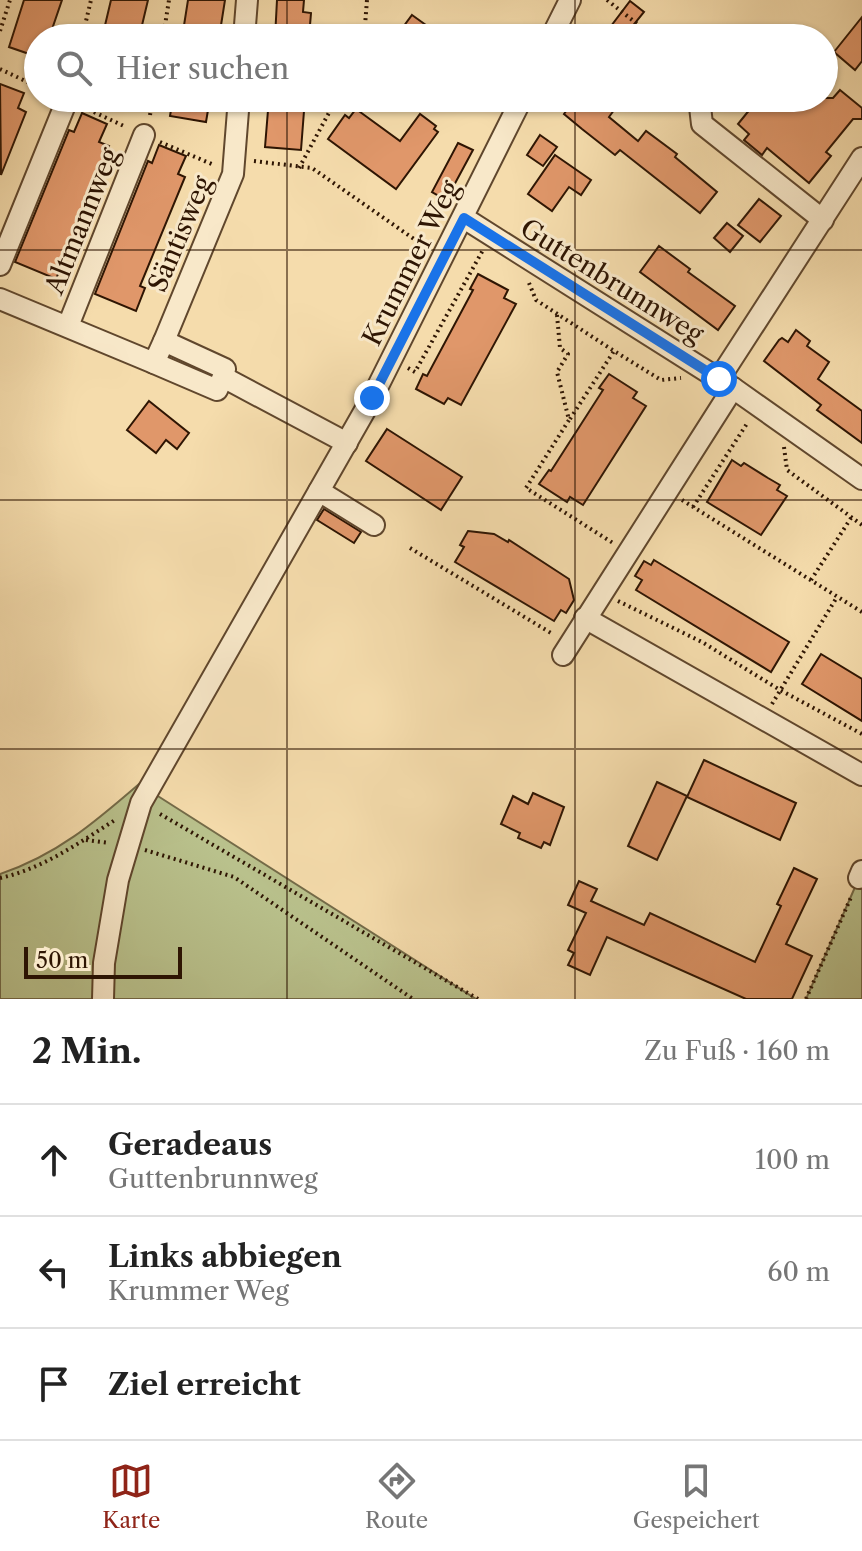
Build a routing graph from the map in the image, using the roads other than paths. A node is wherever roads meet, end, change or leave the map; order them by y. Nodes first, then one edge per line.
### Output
1 (247, 0) edge
2 (570, 0) edge
3 (245, 24) edge
4 (558, 24) edge
5 (62, 112) edge
6 (238, 112) edge
7 (515, 112) edge
8 (701, 112) edge
9 (147, 125) road end
10 (862, 158) edge
11 (464, 218) junction
12 (823, 220) junction
13 (0, 265) edge
14 (0, 299) edge
15 (68, 326) junction
16 (164, 341) junction
17 (154, 363) junction
18 (223, 377) junction
19 (726, 383) junction
20 (347, 443) junction
21 (862, 479) edge
22 (319, 491) junction
23 (374, 525) dead end
24 (582, 624) junction
25 (563, 655) dead end
26 (862, 775) edge
27 (103, 999) edge

1 - 3 street
2 - 4 street
5 - 13 street
6 - 16 street, Säntisweg
7 - 11 street, Krummer Weg
8 - 12 street
9 - 15 street, Altmannweg
10 - 12 street
11 - 19 street, Guttenbrunnweg
11 - 20 street, Krummer Weg
12 - 19 street
14 - 15 street, Altmannweg
15 - 17 street, Altmannweg
16 - 17 street
16 - 18 street
17 - 18 street, Altmannweg
18 - 20 street
19 - 21 street, Guttenbrunnweg
19 - 24 street
20 - 22 street, Krummer Weg
22 - 23 street
22 - 27 street, Krummer Weg
24 - 25 street
24 - 26 street

